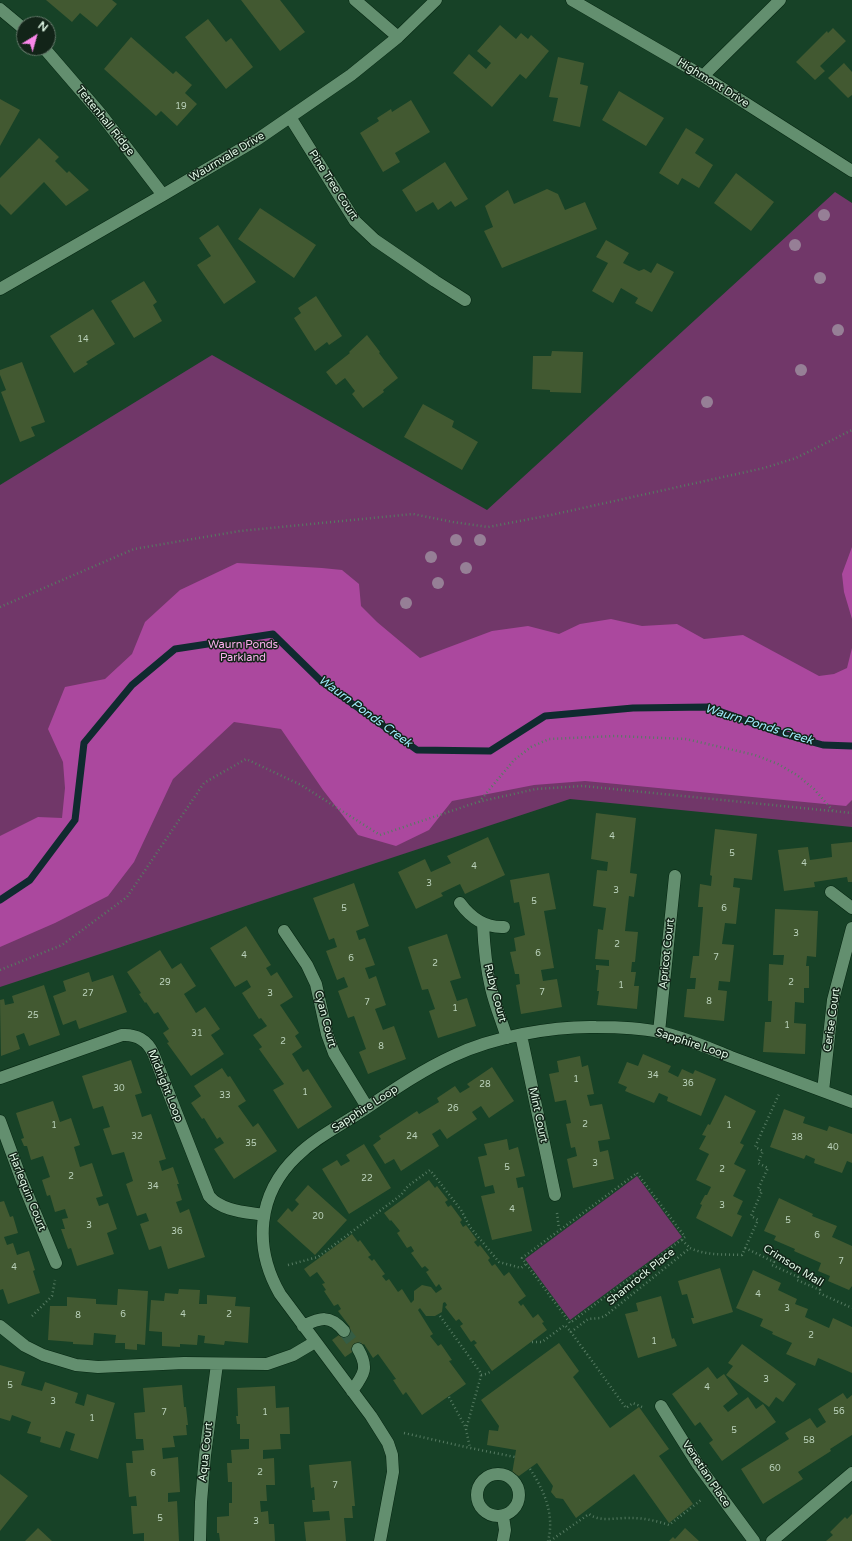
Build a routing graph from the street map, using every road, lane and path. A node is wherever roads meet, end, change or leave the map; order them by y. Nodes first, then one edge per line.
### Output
1 (354, 0) edge
2 (436, 0) edge
3 (572, 0) edge
4 (780, 0) edge
5 (0, 9) edge
6 (16, 22) edge
7 (398, 37) junction
8 (51, 56) edge
9 (703, 76) junction
10 (290, 117) junction
11 (852, 171) edge
12 (163, 195) junction
13 (0, 289) edge
14 (465, 300) dead end
15 (852, 430) edge
16 (0, 607) edge
17 (478, 802) junction
18 (834, 812) junction
19 (852, 813) edge
20 (675, 876) dead end
21 (831, 892) dead end
22 (460, 903) dead end
23 (852, 908) edge
24 (483, 924) junction
25 (504, 927) dead end
26 (852, 928) edge
27 (284, 931) dead end
28 (0, 970) edge
29 (659, 1032) junction
30 (521, 1036) junction
31 (507, 1038) junction
32 (0, 1078) edge
33 (786, 1078) junction
34 (823, 1091) junction
35 (852, 1102) edge
36 (367, 1108) junction
37 (0, 1121) edge
38 (555, 1195) dead end
39 (264, 1214) junction
40 (682, 1240) junction
41 (690, 1248) junction
42 (745, 1248) junction
43 (56, 1263) joint
44 (526, 1264) junction
45 (271, 1276) junction
46 (852, 1308) edge
47 (32, 1316) dead end
48 (440, 1316) dead end
49 (0, 1326) edge
50 (303, 1326) junction
51 (344, 1331) tunnel mouth
52 (571, 1332) junction
53 (315, 1342) junction
54 (532, 1342) dead end
55 (358, 1349) tunnel mouth
56 (217, 1364) junction
57 (492, 1371) dead end
58 (481, 1375) junction
59 (352, 1391) junction
60 (449, 1397) dead end
61 (661, 1406) joint
62 (380, 1428) junction
63 (466, 1429) junction
64 (470, 1448) junction
65 (515, 1457) dead end
66 (530, 1469) dead end
67 (852, 1473) edge
68 (716, 1489) junction
69 (502, 1516) dead end
70 (200, 1541) edge
71 (380, 1541) edge
72 (503, 1541) edge
73 (549, 1541) edge
74 (754, 1541) edge
75 (772, 1541) edge

1 - 7 street
2 - 7 street, Waurnvale Drive
3 - 9 street, Highmont Drive
4 - 9 street
5 - 6 street
7 - 10 street, Waurnvale Drive
8 - 12 street, Tettenhall Ridge
9 - 11 street, Highmont Drive
10 - 12 street, Waurnvale Drive
10 - 14 street, Pine Tree Court
12 - 13 street, Waurnvale Drive
15 - 16 path
17 - 18 path
17 - 18 path
17 - 28 path
18 - 19 path
20 - 29 street, Apricot Court
21 - 23 street
22 - 24 street
24 - 25 street
24 - 31 street, Ruby Court
26 - 34 street, Cerise Court
27 - 36 street, Cyan Court
29 - 30 street, Sapphire Loop
29 - 33 street, Sapphire Loop
30 - 31 street, Sapphire Loop
30 - 38 street, Mint Court
31 - 36 street, Sapphire Loop
32 - 39 street, Midnight Loop
33 - 34 street, Sapphire Loop
33 - 42 path
34 - 35 street, Sapphire Loop
36 - 39 street, Sapphire Loop
37 - 43 street, Harlequin Court
39 - 45 street, Sapphire Loop
40 - 41 path
40 - 44 path
40 - 44 path
41 - 42 path, Shamrock Place
41 - 52 path, Shamrock Place
42 - 46 path, Crimson Mall
43 - 47 path
44 - 45 path
45 - 50 street, Sapphire Loop
48 - 58 path
49 - 56 street
50 - 51 street
50 - 53 street, Sapphire Loop
52 - 54 path
52 - 61 path
53 - 56 street
53 - 59 street, Sapphire Loop
55 - 59 street
56 - 70 street, Aqua Court
57 - 58 path
58 - 63 path
59 - 62 street, Sapphire Loop
60 - 63 path
61 - 68 street, Venetian Place
62 - 64 path
62 - 71 street, Sapphire Loop
63 - 64 path
64 - 65 path
66 - 73 path
67 - 75 street
68 - 73 path
68 - 74 street, Venetian Place
69 - 72 street

